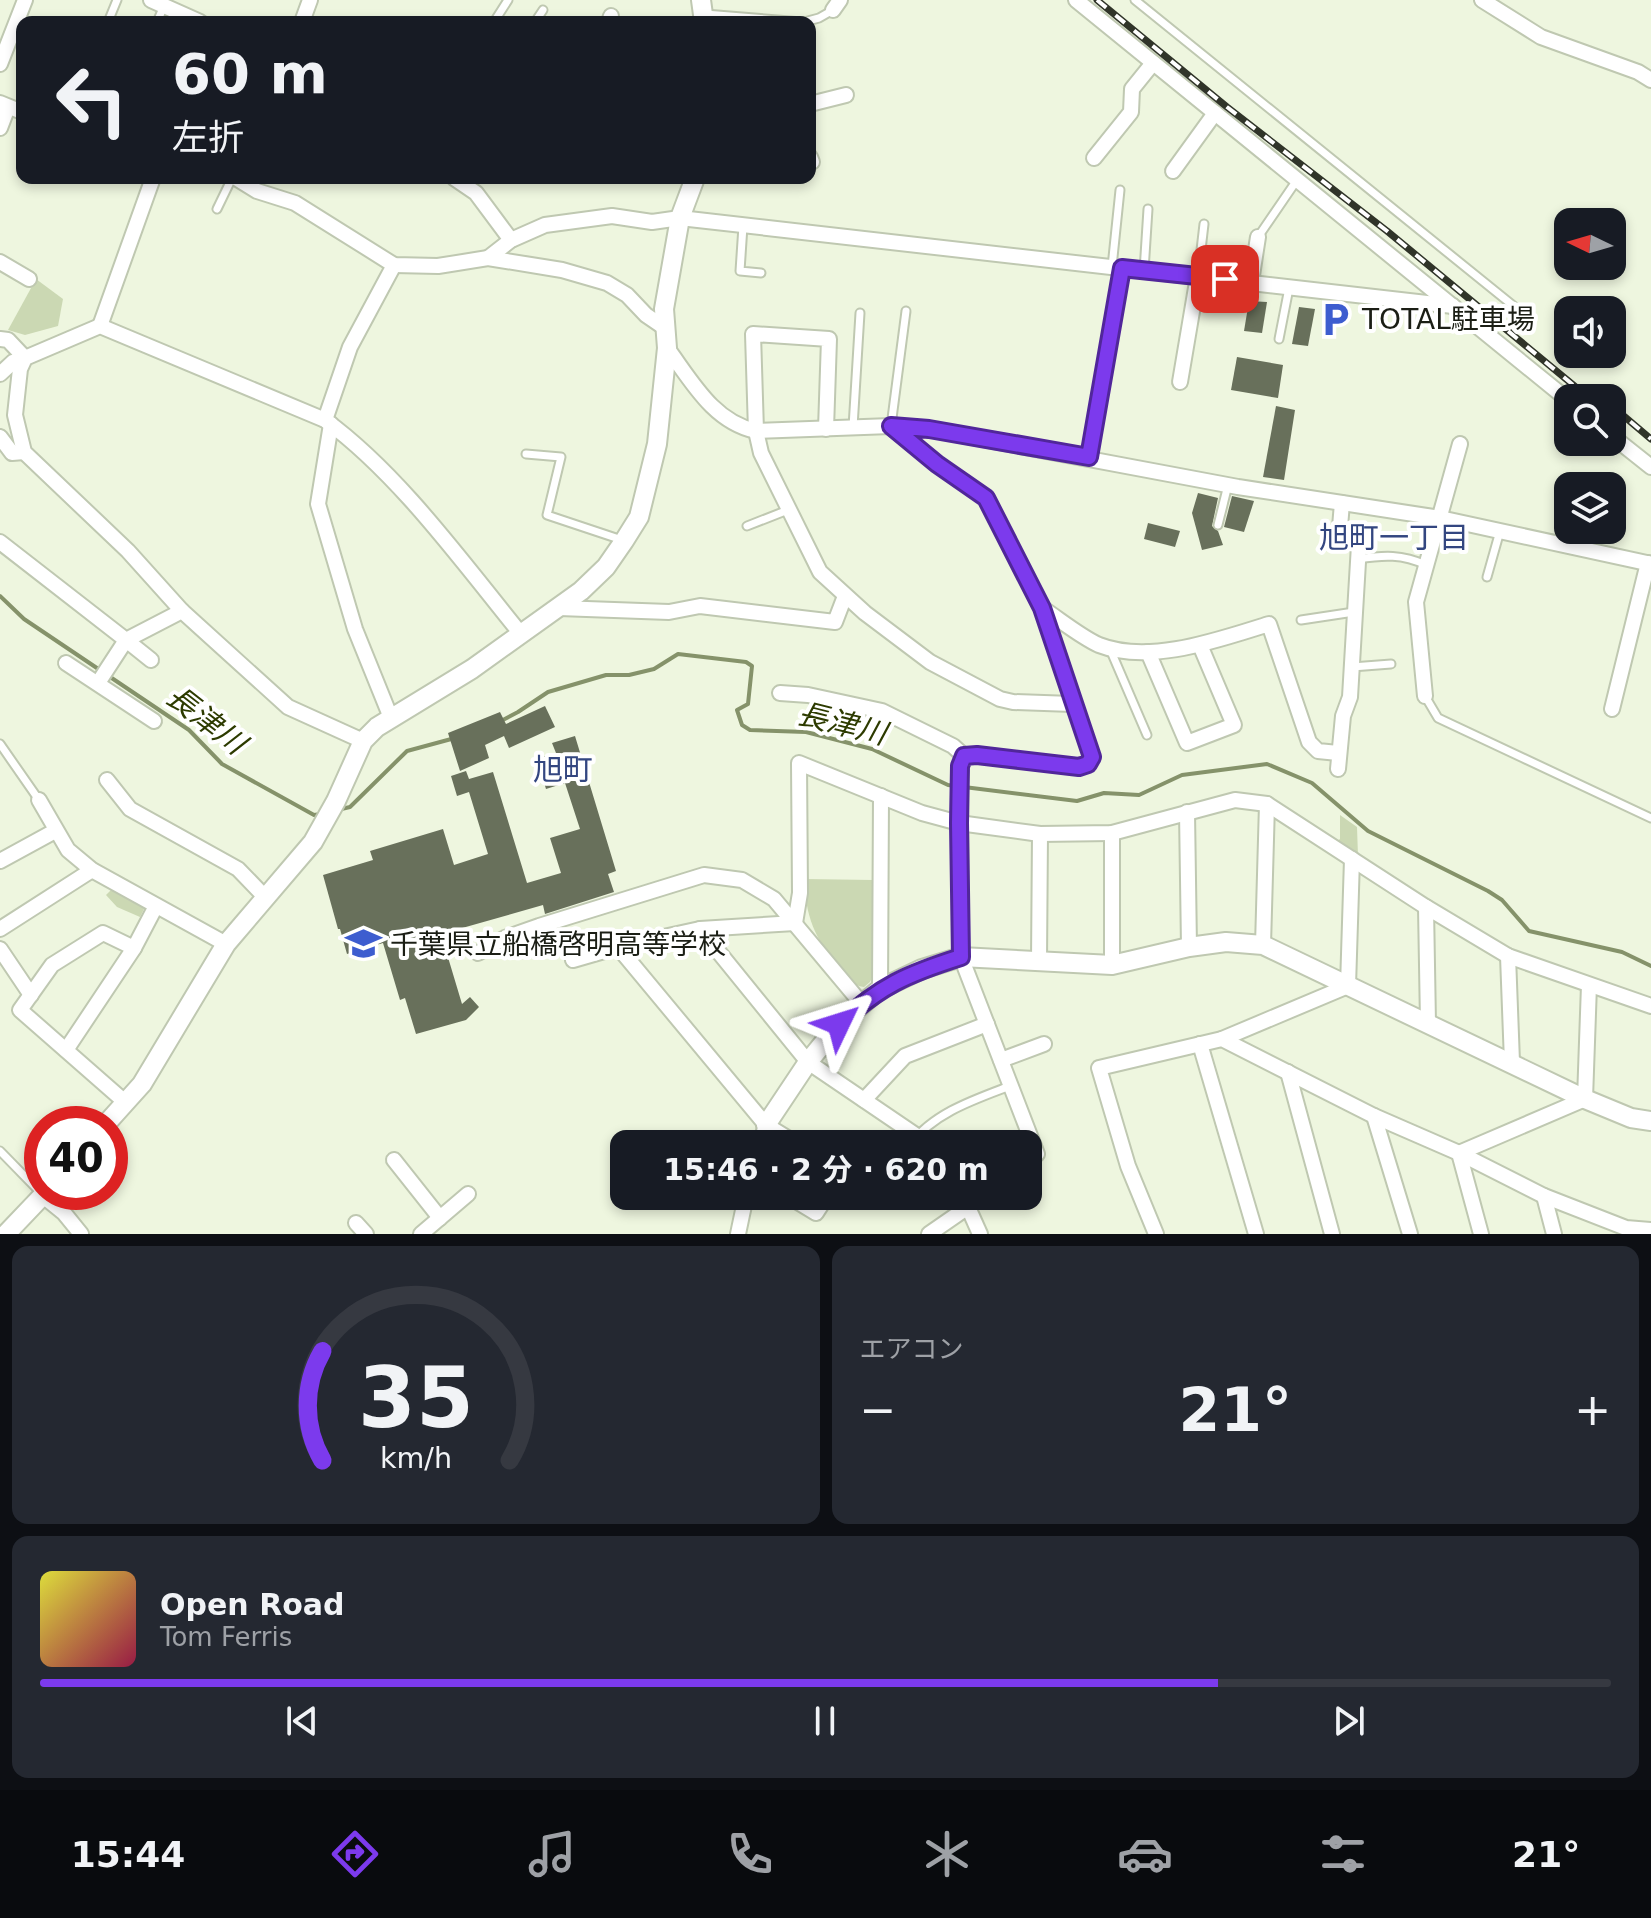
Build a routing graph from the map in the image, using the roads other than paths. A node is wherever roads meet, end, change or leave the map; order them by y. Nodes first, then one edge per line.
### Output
1 (1076, 0) edge
2 (1135, 0) edge
3 (1482, 0) edge
4 (158, 3) edge
5 (836, 5) edge
6 (543, 10) dead end
7 (703, 12) edge
8 (185, 16) edge
9 (539, 16) edge
10 (733, 16) edge
11 (816, 19) edge
12 (16, 23) edge
13 (1153, 63) junction
14 (0, 64) edge
15 (1651, 80) edge
16 (846, 95) dead end
17 (816, 102) edge
18 (10, 107) edge
19 (1215, 113) junction
20 (0, 128) edge
21 (1094, 158) dead end
22 (1173, 171) dead end
23 (1297, 180) junction
24 (151, 184) edge
25 (231, 184) edge
26 (245, 184) edge
27 (463, 184) edge
28 (693, 184) edge
29 (1120, 190) dead end
30 (217, 209) dead end
31 (1148, 209) dead end
32 (680, 218) junction
33 (1204, 224) dead end
34 (743, 225) junction
35 (1258, 237) joint
36 (511, 240) junction
37 (488, 258) junction
38 (0, 262) edge
39 (394, 265) junction
40 (1117, 268) junction
41 (1144, 271) junction
42 (761, 273) dead end
43 (1198, 276) junction
44 (29, 279) dead end
45 (1251, 282) junction
46 (1289, 286) junction
47 (1453, 306) junction
48 (906, 311) dead end
49 (860, 313) dead end
50 (1526, 316) dead end
51 (100, 326) junction
52 (665, 328) junction
53 (0, 339) edge
54 (1279, 339) dead end
55 (667, 348) junction
56 (25, 358) junction
57 (0, 374) edge
58 (1180, 382) dead end
59 (1554, 389) edge
60 (328, 422) junction
61 (891, 426) junction
62 (853, 428) junction
63 (826, 429) junction
64 (756, 431) junction
65 (0, 437) edge
66 (1460, 444) dead end
67 (1626, 447) edge
68 (24, 452) junction
69 (526, 454) dead end
70 (1089, 457) junction
71 (1651, 467) edge
72 (1228, 485) junction
73 (1342, 503) junction
74 (788, 510) junction
75 (1440, 518) junction
76 (1218, 525) dead end
77 (747, 526) dead end
78 (1500, 531) junction
79 (624, 541) junction
80 (0, 542) edge
81 (1358, 559) junction
82 (1649, 564) edge
83 (1426, 565) junction
84 (1487, 577) dead end
85 (845, 596) junction
86 (559, 608) junction
87 (1042, 608) junction
88 (182, 611) junction
89 (1355, 612) junction
90 (1301, 620) dead end
91 (521, 634) junction
92 (126, 640) junction
93 (1200, 645) junction
94 (1109, 647) junction
95 (1148, 652) junction
96 (151, 660) dead end
97 (66, 663) dead end
98 (1391, 664) dead end
99 (1352, 667) junction
100 (98, 683) junction
101 (780, 693) dead end
102 (1425, 696) joint
103 (1072, 704) junction
104 (1612, 709) dead end
105 (391, 718) junction
106 (154, 721) dead end
107 (1147, 735) dead end
108 (363, 741) junction
109 (0, 744) edge
110 (1338, 753) junction
111 (964, 756) junction
112 (1338, 769) dead end
113 (107, 780) dead end
114 (881, 796) junction
115 (39, 800) joint
116 (1267, 804) junction
117 (1187, 812) junction
118 (1651, 818) edge
119 (959, 823) junction
120 (55, 831) junction
121 (1112, 833) junction
122 (1040, 834) junction
123 (1352, 859) junction
124 (0, 861) edge
125 (92, 870) junction
126 (266, 898) junction
127 (156, 906) junction
128 (1426, 907) junction
129 (795, 923) junction
130 (0, 929) edge
131 (700, 929) junction
132 (226, 944) junction
133 (1263, 945) junction
134 (618, 947) junction
135 (1189, 947) junction
136 (134, 948) junction
137 (0, 949) edge
138 (478, 953) dead end
139 (1508, 956) junction
140 (961, 957) junction
141 (573, 960) dead end
142 (1039, 961) junction
143 (1112, 965) junction
144 (1589, 985) junction
145 (1348, 986) junction
146 (880, 989) junction
147 (31, 995) junction
148 (861, 1003) junction
149 (1651, 1006) edge
150 (1428, 1023) junction
151 (987, 1024) junction
152 (1222, 1039) junction
153 (1044, 1044) dead end
154 (1200, 1044) junction
155 (66, 1050) junction
156 (1001, 1060) junction
157 (808, 1062) junction
158 (1512, 1062) junction
159 (1288, 1072) junction
160 (1010, 1086) junction
161 (1585, 1099) junction
162 (864, 1100) junction
163 (125, 1102) junction
164 (122, 1106) edge
165 (1374, 1116) junction
166 (1651, 1121) edge
167 (766, 1125) junction
168 (764, 1130) edge
169 (774, 1130) edge
170 (903, 1130) edge
171 (930, 1130) edge
172 (1027, 1130) edge
173 (0, 1151) edge
174 (1459, 1153) junction
175 (394, 1160) dead end
176 (24, 1174) edge
177 (468, 1194) dead end
178 (1544, 1196) junction
179 (29, 1210) edge
180 (61, 1210) edge
181 (743, 1210) edge
182 (955, 1210) edge
183 (969, 1210) edge
184 (440, 1218) junction
185 (1651, 1230) edge
186 (1627, 1231) edge
187 (6, 1232) edge
188 (81, 1234) edge
189 (421, 1234) edge
190 (738, 1234) edge
191 (929, 1234) edge
192 (980, 1234) edge
193 (1156, 1234) edge
194 (1256, 1234) edge
195 (1332, 1234) edge
196 (1410, 1234) edge
197 (1481, 1234) edge
198 (1554, 1234) edge

1 - 13 street
2 - 50 lane
3 - 15 street
4 - 8 street
5 - 11 lane
6 - 9 lane
7 - 10 lane
12 - 14 street
13 - 19 street
13 - 21 street
16 - 17 street
18 - 20 street
19 - 22 street
19 - 23 street
23 - 35 lane
23 - 47 street
24 - 51 street
25 - 30 lane
26 - 39 street
27 - 36 street
28 - 32 street
29 - 40 lane
31 - 41 lane
32 - 34 street
32 - 36 street
32 - 52 street
33 - 43 lane
34 - 40 street
34 - 42 lane
35 - 45 street
36 - 37 street
37 - 39 street
37 - 52 street
38 - 44 street
39 - 60 street
40 - 41 street
40 - 70 street
41 - 43 street
43 - 45 street
43 - 58 street
45 - 46 street
46 - 47 street
46 - 54 lane
47 - 59 street
48 - 61 lane
49 - 62 lane
51 - 56 street
51 - 60 street
52 - 55 street
53 - 56 street
55 - 64 street
55 - 79 street
56 - 57 street
56 - 68 street
60 - 91 street
60 - 105 street
61 - 62 street
61 - 70 street
61 - 87 street
62 - 63 street
63 - 64 street
63 - 64 street
64 - 74 street
65 - 68 street
66 - 75 street
67 - 71 street
68 - 88 street
69 - 79 lane
70 - 72 street
72 - 73 street
72 - 76 lane
73 - 75 street
73 - 81 street
74 - 77 lane
74 - 85 street
75 - 78 street
75 - 83 street
78 - 82 street
78 - 84 lane
79 - 86 street
80 - 92 street
81 - 83 lane
81 - 89 street
82 - 104 street
83 - 102 street
85 - 86 street
85 - 103 street
86 - 91 street
87 - 94 street
87 - 103 street
88 - 92 street
88 - 108 street
89 - 90 lane
89 - 99 street
91 - 105 street
92 - 96 street
92 - 100 street
93 - 95 street
93 - 95 street
93 - 110 street
94 - 95 street
94 - 107 lane
97 - 100 street
98 - 99 lane
99 - 110 street
100 - 106 street
101 - 111 street
102 - 118 lane
103 - 111 street
105 - 108 street
108 - 126 street
109 - 115 lane
110 - 112 street
111 - 119 street
113 - 126 street
114 - 119 street
114 - 129 street
114 - 146 street
115 - 120 street
116 - 117 street
116 - 123 street
116 - 133 street
117 - 121 street
117 - 135 street
119 - 122 street
119 - 140 street
120 - 124 street
120 - 125 street
121 - 122 street
121 - 143 street
122 - 142 street
123 - 128 street
123 - 145 street
125 - 127 street
125 - 130 street
126 - 132 street
127 - 132 street
127 - 136 street
128 - 139 street
128 - 150 street
129 - 131 street
129 - 138 street
129 - 148 street
131 - 134 street
131 - 157 street
132 - 163 street
133 - 135 street
133 - 145 street
134 - 141 street
134 - 167 street
135 - 143 street
136 - 147 street
136 - 155 street
137 - 147 street
139 - 144 street
139 - 158 street
140 - 142 street
140 - 146 street
140 - 151 street
142 - 143 street
144 - 149 street
144 - 161 street
145 - 150 street
145 - 152 street
146 - 148 street
147 - 155 street
148 - 157 street
150 - 158 street
151 - 156 street
151 - 162 street
152 - 154 street
152 - 159 street
153 - 156 street
154 - 193 street
154 - 194 street
155 - 163 street
156 - 160 street
157 - 162 street
157 - 167 street
158 - 161 street
159 - 165 street
159 - 195 street
160 - 171 lane
160 - 172 street
161 - 166 street
161 - 174 street
162 - 170 street
163 - 164 street
165 - 174 street
165 - 196 street
167 - 168 street
167 - 169 street
173 - 176 lane
174 - 178 street
174 - 197 street
175 - 184 street
177 - 184 street
178 - 186 street
178 - 198 street
179 - 187 street
180 - 188 street
181 - 190 street
182 - 191 street
183 - 192 street
184 - 189 street
185 - 186 street

